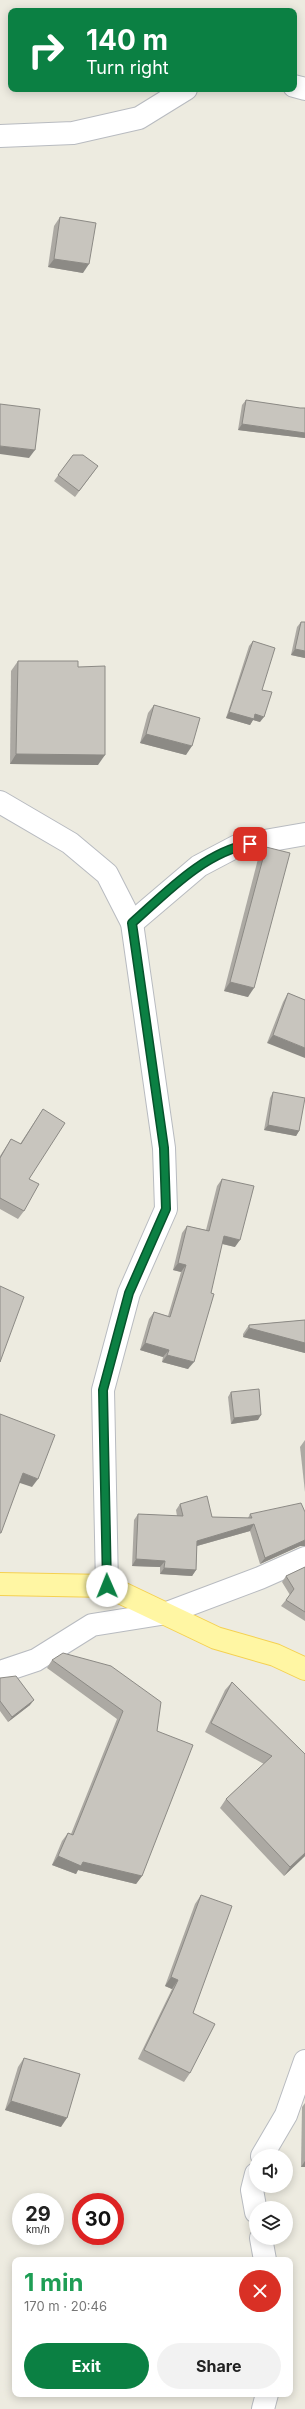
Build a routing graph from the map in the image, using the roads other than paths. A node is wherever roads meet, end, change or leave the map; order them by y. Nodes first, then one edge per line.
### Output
1 (181, 92) edge
2 (0, 136) edge
3 (0, 802) edge
4 (305, 834) edge
5 (132, 923) junction
6 (305, 1558) edge
7 (0, 1584) edge
8 (107, 1586) junction
9 (167, 1613) junction
10 (305, 1669) edge
11 (0, 1672) edge
12 (305, 2060) edge
13 (266, 2149) edge
14 (262, 2245) edge
15 (264, 2257) edge
16 (266, 2397) edge
17 (264, 2409) edge

1 - 2 street
3 - 5 street
4 - 5 street
5 - 8 street
6 - 9 street
7 - 8 main road
8 - 9 main road
9 - 10 main road
9 - 11 street
12 - 13 street
14 - 15 street
16 - 17 street

